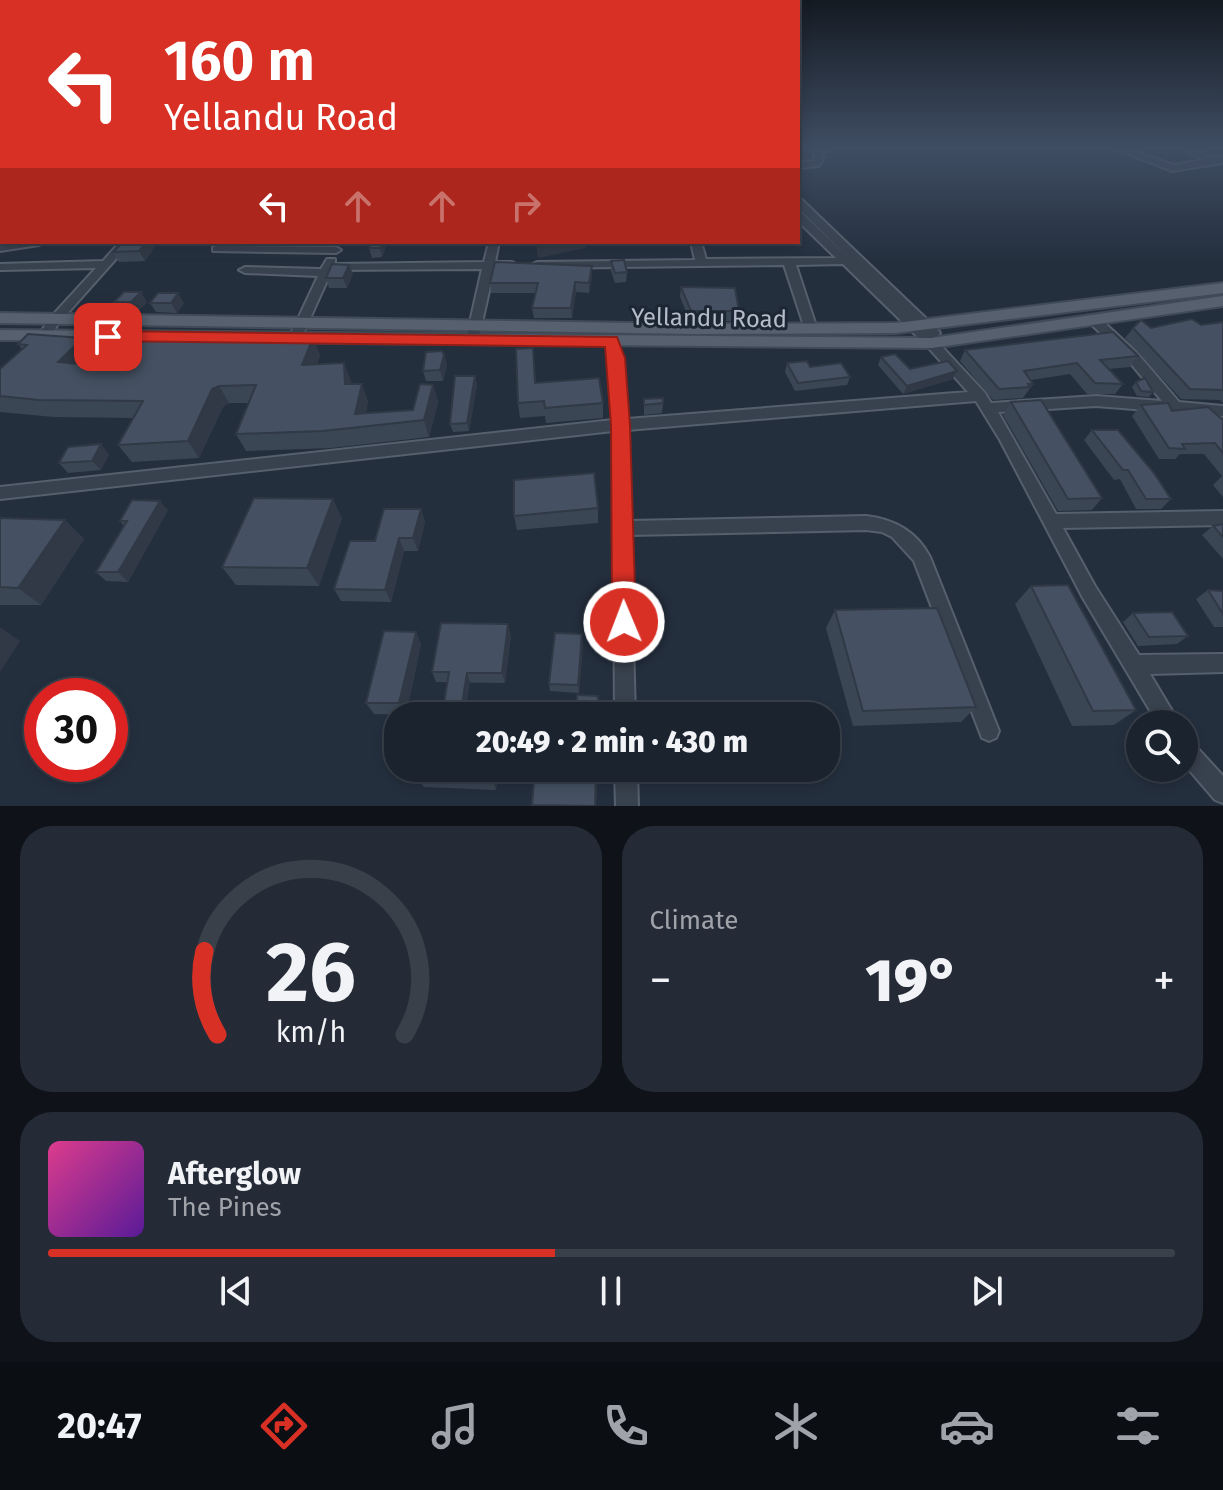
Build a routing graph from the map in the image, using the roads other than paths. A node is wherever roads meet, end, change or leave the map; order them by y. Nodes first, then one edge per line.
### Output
1 (800, 204) edge
2 (805, 227) edge
3 (26, 244) edge
4 (124, 244) edge
5 (493, 244) edge
6 (696, 244) edge
7 (338, 246) edge
8 (0, 248) edge
9 (217, 249) dead end
10 (845, 261) junction
11 (701, 262) junction
12 (789, 262) junction
13 (106, 264) junction
14 (487, 266) junction
15 (2, 267) edge
16 (245, 270) dead end
17 (327, 270) junction
18 (1223, 288) edge
19 (1223, 301) edge
20 (0, 318) edge
21 (1093, 319) junction
22 (918, 325) junction
23 (50, 329) junction
24 (811, 329) junction
25 (299, 330) junction
26 (474, 332) junction
27 (0, 335) edge
28 (611, 341) junction
29 (939, 346) junction
30 (28, 356) edge
31 (984, 402) junction
32 (1176, 408) junction
33 (1216, 411) edge
34 (1223, 421) edge
35 (620, 425) junction
36 (0, 493) edge
37 (1223, 518) edge
38 (1051, 521) junction
39 (622, 528) junction
40 (1223, 663) edge
41 (1134, 665) junction
42 (625, 702) edge
43 (1161, 710) edge
44 (989, 731) dead end
45 (1198, 764) edge
46 (626, 782) edge
47 (1223, 792) edge
48 (627, 806) edge

1 - 22 street
2 - 10 street
3 - 8 street
4 - 13 street
5 - 14 street
6 - 11 street
7 - 9 street
7 - 17 street
10 - 12 street
10 - 22 street
11 - 12 street
11 - 14 street
12 - 24 street
13 - 15 street
13 - 23 street
14 - 17 street
14 - 26 street
16 - 17 street
17 - 25 street
18 - 22 main road, Yellandu Road
19 - 21 main road, Yellandu Road
20 - 23 main road, Yellandu Road
21 - 29 main road, Yellandu Road
21 - 32 street
22 - 24 main road, Yellandu Road
22 - 29 street
23 - 25 main road, Yellandu Road
23 - 27 main road, Yellandu Road
23 - 30 street
24 - 26 main road, Yellandu Road
25 - 26 main road, Yellandu Road
26 - 28 main road, Yellandu Road
28 - 29 main road, Yellandu Road
28 - 35 street
29 - 31 street
31 - 32 street
31 - 35 street
31 - 38 street
32 - 33 street
33 - 34 street
35 - 36 street
35 - 39 street
37 - 38 street
38 - 41 street
39 - 42 street
39 - 44 street
40 - 41 street
41 - 43 street
45 - 47 street
46 - 48 street

